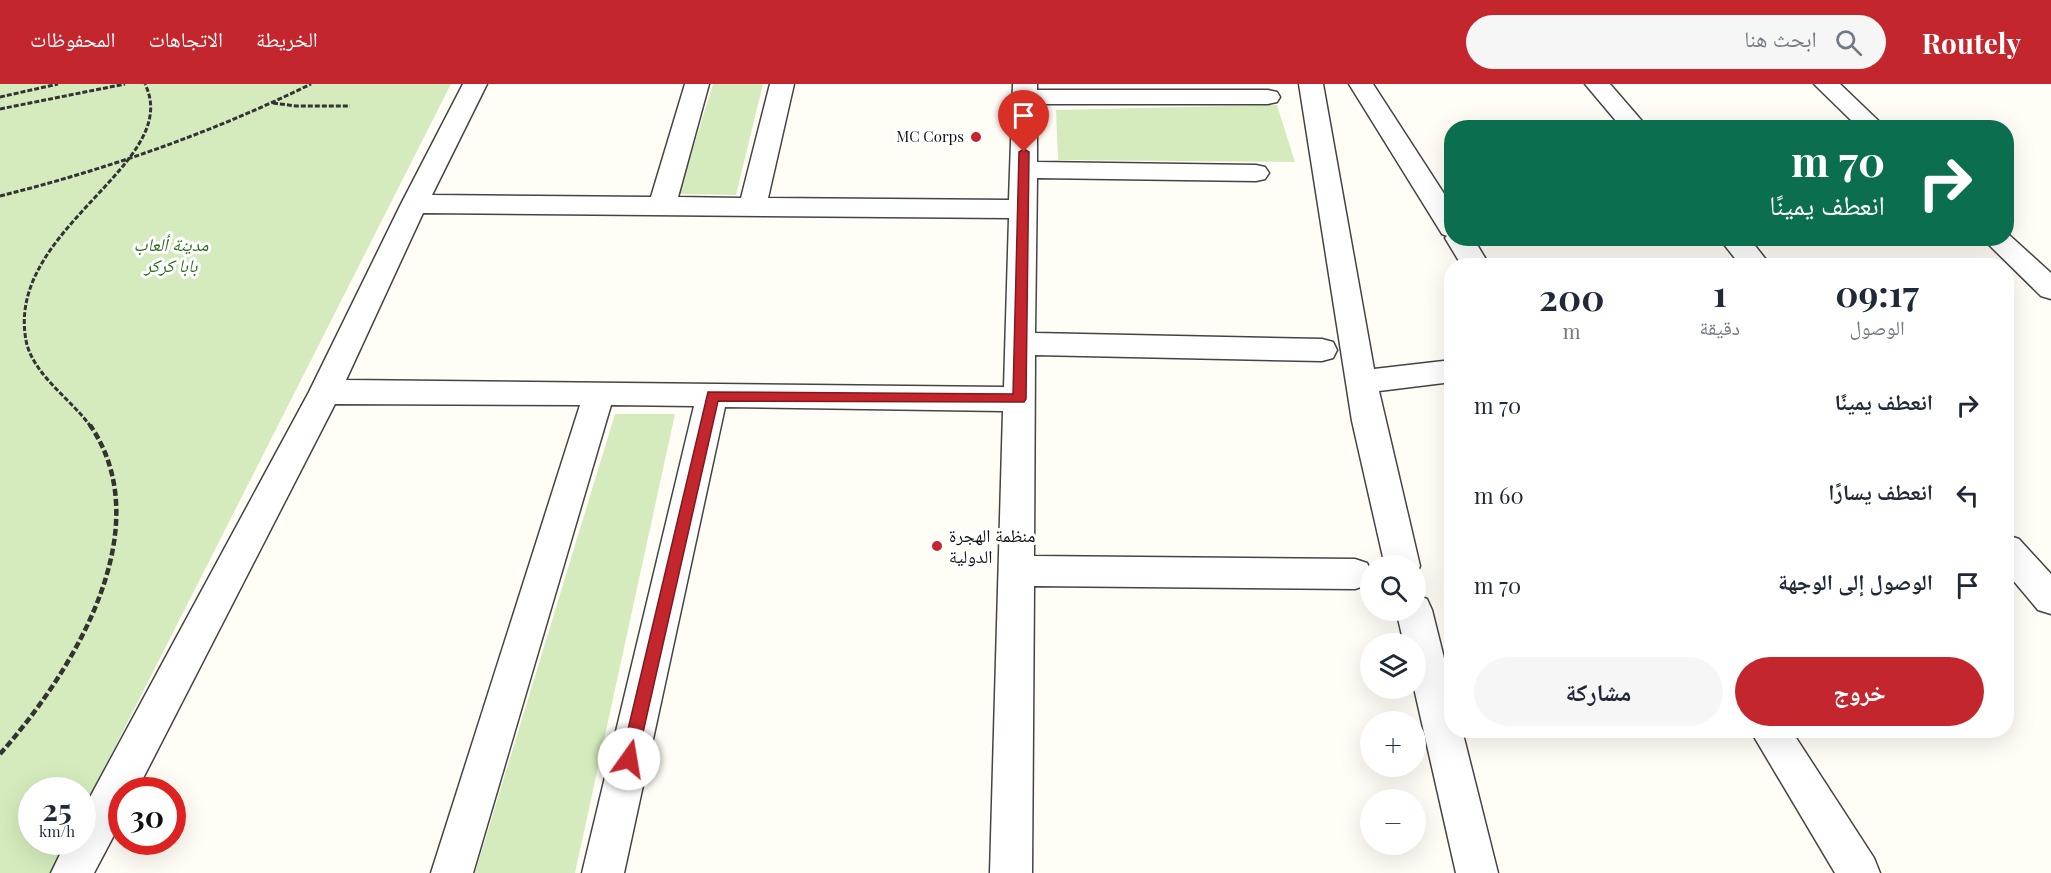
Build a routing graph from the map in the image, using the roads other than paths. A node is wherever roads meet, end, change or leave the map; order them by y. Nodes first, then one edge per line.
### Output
1 (475, 84) edge
2 (697, 84) edge
3 (782, 84) edge
4 (1311, 84) edge
5 (1361, 84) edge
6 (1597, 84) edge
7 (1826, 84) edge
8 (1025, 90) edge
9 (1268, 97) dead end
10 (1628, 120) edge
11 (1865, 120) edge
12 (1024, 170) junction
13 (1256, 173) dead end
14 (414, 204) junction
15 (662, 205) junction
16 (752, 208) junction
17 (1023, 209) junction
18 (1444, 215) edge
19 (1740, 246) edge
20 (2005, 246) edge
21 (1750, 258) edge
22 (2051, 289) edge
23 (1020, 344) junction
24 (1322, 350) dead end
25 (1444, 372) edge
26 (1361, 382) junction
27 (325, 392) junction
28 (599, 393) junction
29 (712, 396) junction
30 (1020, 399) junction
31 (1400, 555) edge
32 (2014, 557) edge
33 (1017, 571) junction
34 (1354, 574) dead end
35 (2051, 598) edge
36 (1417, 621) edge
37 (1444, 735) edge
38 (1445, 738) edge
39 (1774, 738) edge
40 (72, 873) edge
41 (452, 873) edge
42 (603, 873) edge
43 (1011, 873) edge
44 (1477, 873) edge
45 (1859, 873) edge

1 - 14 street
2 - 15 street
3 - 16 street
4 - 26 street
5 - 18 street
6 - 10 street
7 - 11 street
8 - 9 street
8 - 12 street
12 - 13 street
12 - 17 street
14 - 15 street
14 - 27 street
15 - 16 street
16 - 17 street
17 - 23 street
19 - 21 street
20 - 22 street
23 - 24 street
23 - 30 street
25 - 26 street
26 - 31 street
27 - 28 street
27 - 40 street
28 - 29 street
28 - 41 street
29 - 30 street
29 - 42 street
30 - 33 street
32 - 35 street
33 - 34 street
33 - 43 street
36 - 37 street
38 - 44 street
39 - 45 street

